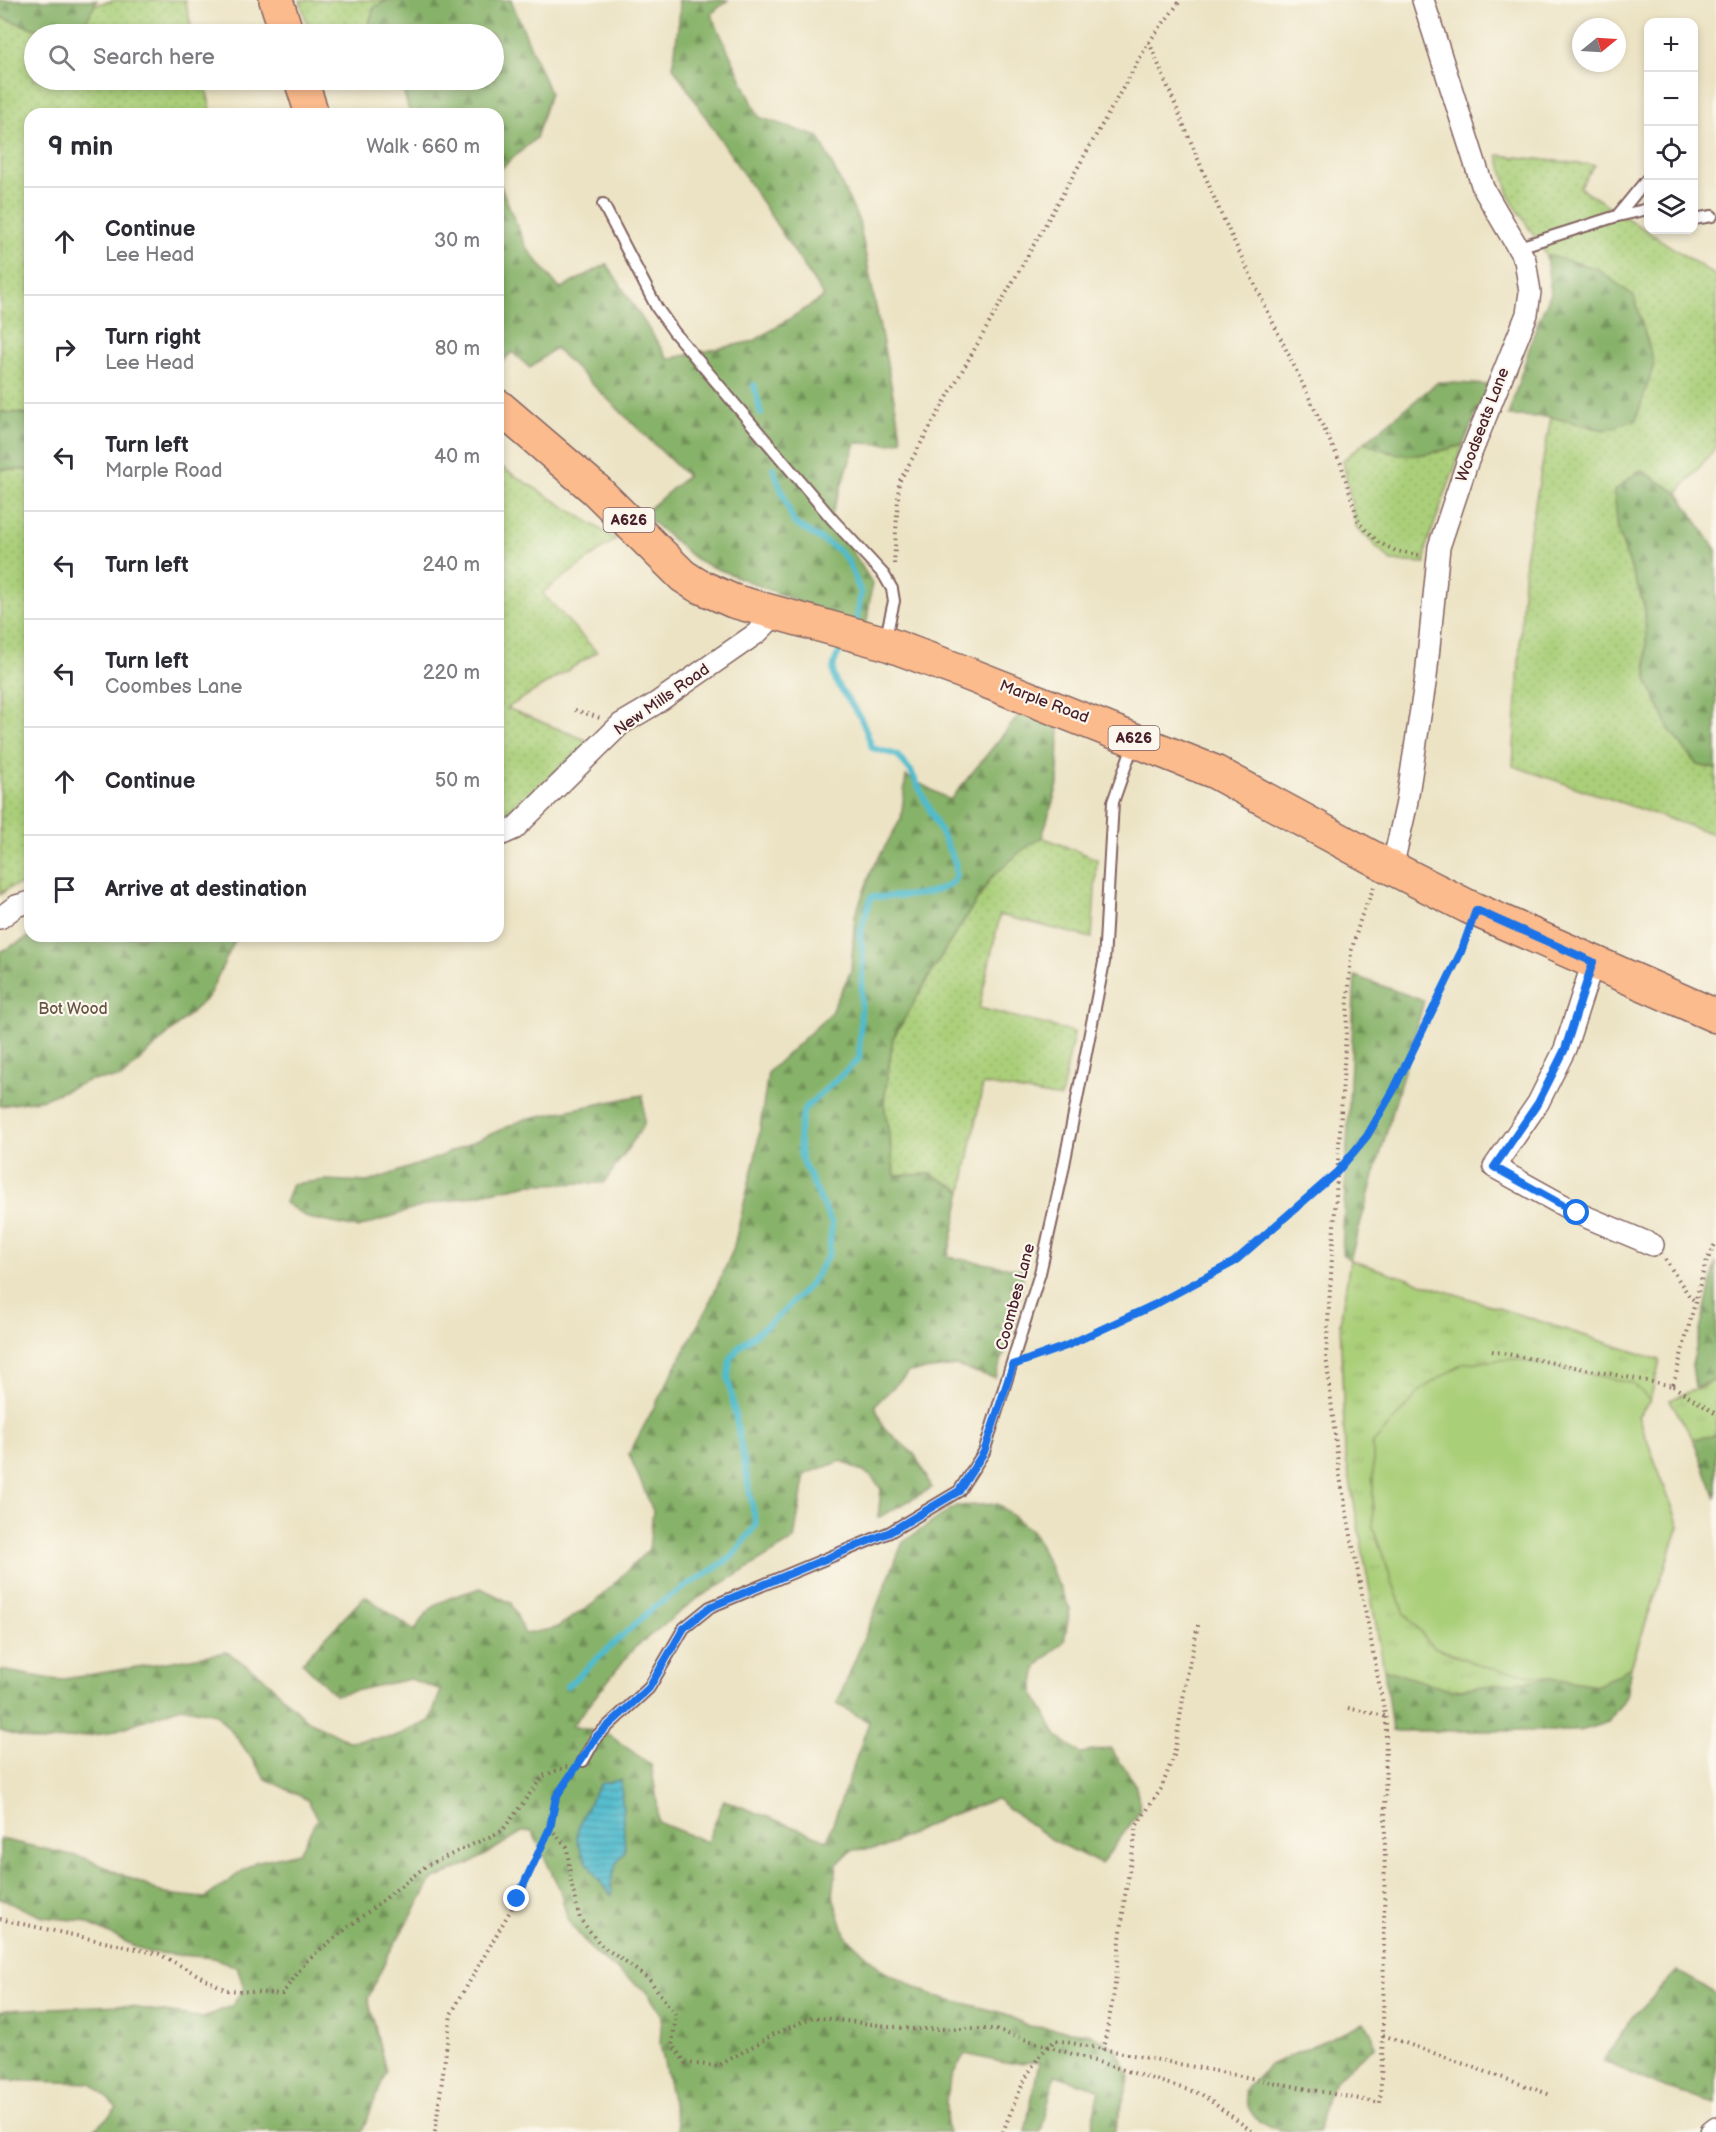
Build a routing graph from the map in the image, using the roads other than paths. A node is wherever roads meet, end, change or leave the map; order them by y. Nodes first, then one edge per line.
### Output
1 (276, 0) edge
2 (1424, 0) edge
3 (284, 24) edge
4 (304, 90) edge
5 (310, 108) edge
6 (1646, 180) edge
7 (603, 204) dead end
8 (1644, 210) edge
9 (1617, 216) junction
10 (1712, 216) dead end
11 (1698, 218) edge
12 (1519, 247) junction
13 (504, 411) edge
14 (772, 612) junction
15 (874, 640) junction
16 (1135, 739) junction
17 (504, 833) edge
18 (1388, 866) junction
19 (24, 904) edge
20 (0, 918) edge
21 (1593, 962) junction
22 (1716, 1016) edge
23 (1653, 1245) road end
24 (583, 1761) road end
25 (1716, 2128) edge
26 (1711, 2132) edge

1 - 3 main road
2 - 12 street, Woodseats Lane
4 - 5 main road
6 - 9 lane
7 - 15 lane
8 - 9 lane
9 - 12 lane
10 - 11 lane
12 - 18 street, Woodseats Lane
13 - 14 main road, Marple Road / A626
14 - 15 main road, Marple Road / A626
14 - 17 street, New Mills Road
15 - 16 main road, Marple Road / A626
16 - 18 main road, Marple Road / A626
16 - 24 lane, Coombes Lane
18 - 21 main road, Marple Road / A626
19 - 20 street
21 - 22 main road, Marple Road / A626
21 - 23 street
25 - 26 street

